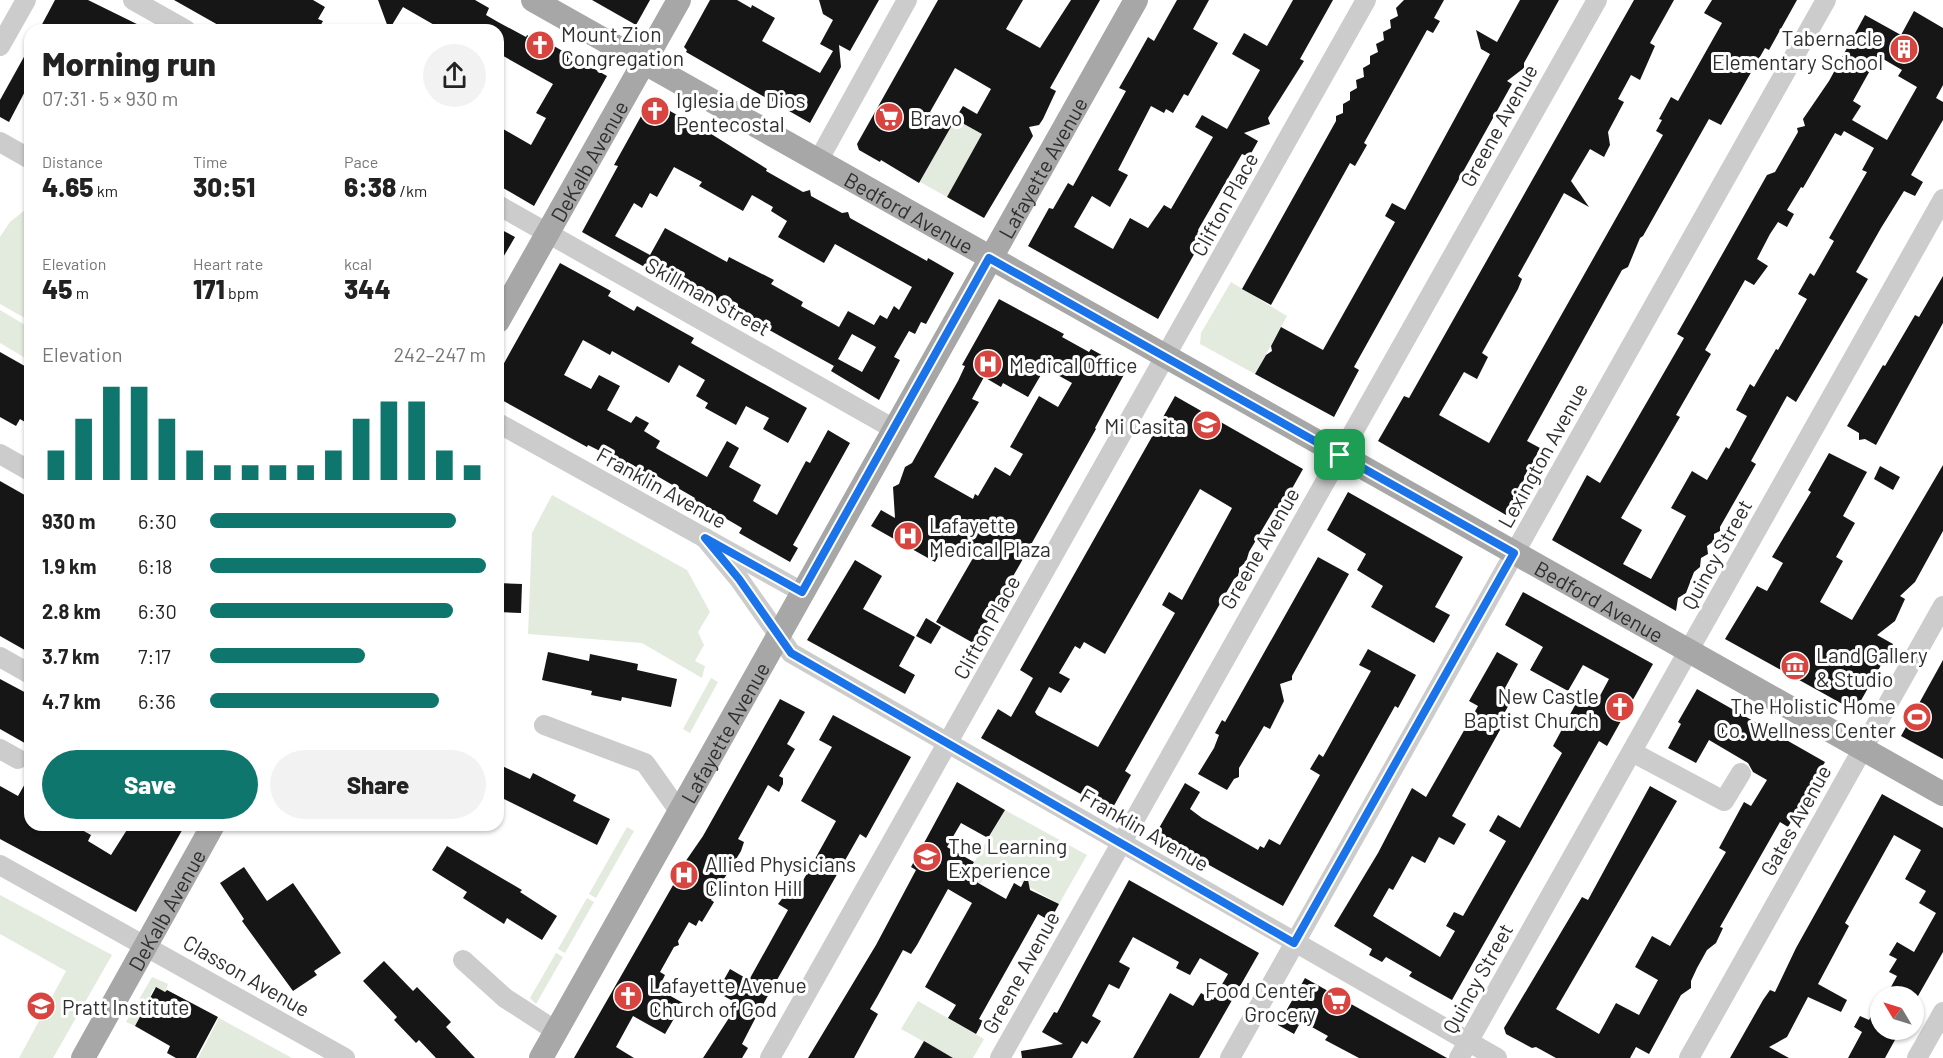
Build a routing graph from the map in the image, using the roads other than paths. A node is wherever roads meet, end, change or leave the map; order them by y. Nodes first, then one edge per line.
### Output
1 (26, 0) edge
2 (133, 0) edge
3 (533, 0) edge
4 (679, 0) edge
5 (907, 0) edge
6 (1136, 0) edge
7 (1366, 0) edge
8 (1596, 0) edge
9 (1826, 0) edge
10 (175, 24) edge
11 (0, 46) edge
12 (644, 62) junction
13 (0, 142) edge
14 (24, 156) edge
15 (818, 161) junction
16 (1943, 199) edge
17 (504, 209) edge
18 (547, 233) junction
19 (989, 258) junction
20 (504, 310) edge
21 (1166, 357) junction
22 (504, 426) edge
23 (894, 429) junction
24 (0, 454) edge
25 (1340, 455) junction
26 (24, 468) edge
27 (705, 538) junction
28 (1514, 553) junction
29 (802, 592) junction
30 (1943, 606) edge
31 (778, 633) junction
32 (1688, 651) junction
33 (0, 657) edge
34 (24, 671) edge
35 (544, 725) dead end
36 (947, 744) junction
37 (0, 749) edge
38 (1862, 749) junction
39 (1632, 752) junction
40 (18, 759) dead end
41 (1741, 773) dead end
42 (1943, 794) edge
43 (679, 812) junction
44 (210, 831) edge
45 (1120, 842) junction
46 (0, 865) edge
47 (1294, 943) junction
48 (146, 945) junction
49 (463, 960) dead end
50 (1943, 1012) edge
51 (556, 1031) junction
52 (1464, 1050) edge
53 (83, 1058) edge
54 (345, 1058) edge
55 (541, 1058) edge
56 (770, 1058) edge
57 (1000, 1058) edge
58 (1230, 1058) edge
59 (1497, 1058) edge
60 (1689, 1058) edge
61 (1917, 1058) edge

1 - 11 street
2 - 10 street
3 - 12 main road, Bedford Avenue
4 - 12 main road, DeKalb Avenue
5 - 15 street
6 - 19 main road, Lafayette Avenue
7 - 21 street, Clifton Place
8 - 25 street, Greene Avenue
9 - 28 street, Lexington Avenue
12 - 15 main road, Bedford Avenue
12 - 18 main road, DeKalb Avenue
13 - 14 street
15 - 19 main road, Bedford Avenue
16 - 32 street, Quincy Street
17 - 18 street, Skillman Street
18 - 20 main road, DeKalb Avenue
18 - 23 street, Skillman Street
19 - 21 main road, Bedford Avenue
19 - 23 main road, Lafayette Avenue
21 - 25 main road, Bedford Avenue
21 - 36 street, Clifton Place
22 - 27 street, Franklin Avenue
23 - 29 main road, Lafayette Avenue
24 - 26 street
25 - 28 main road, Bedford Avenue
25 - 45 street, Greene Avenue
27 - 29 street, Franklin Avenue
27 - 31 street, Franklin Avenue
28 - 32 main road, Bedford Avenue
28 - 47 street, Lexington Avenue
29 - 31 main road, Lafayette Avenue
30 - 38 street, Gates Avenue
31 - 36 street, Franklin Avenue
31 - 43 main road, Lafayette Avenue
32 - 38 main road, Bedford Avenue
32 - 39 street, Quincy Street
33 - 34 street
35 - 43 street
36 - 45 street, Franklin Avenue
36 - 56 street, Clifton Place
37 - 40 street
38 - 42 main road, Bedford Avenue
38 - 60 street, Gates Avenue
39 - 41 street
39 - 52 street, Quincy Street
43 - 51 main road, Lafayette Avenue
44 - 48 main road, DeKalb Avenue
45 - 47 street, Franklin Avenue
45 - 57 street, Greene Avenue
46 - 48 street, Classon Avenue
47 - 52 street, Franklin Avenue
47 - 58 street, Lexington Avenue
48 - 53 main road, DeKalb Avenue
48 - 54 street, Classon Avenue
49 - 51 street
50 - 61 street
51 - 55 main road, Lafayette Avenue
52 - 59 street, Franklin Avenue

